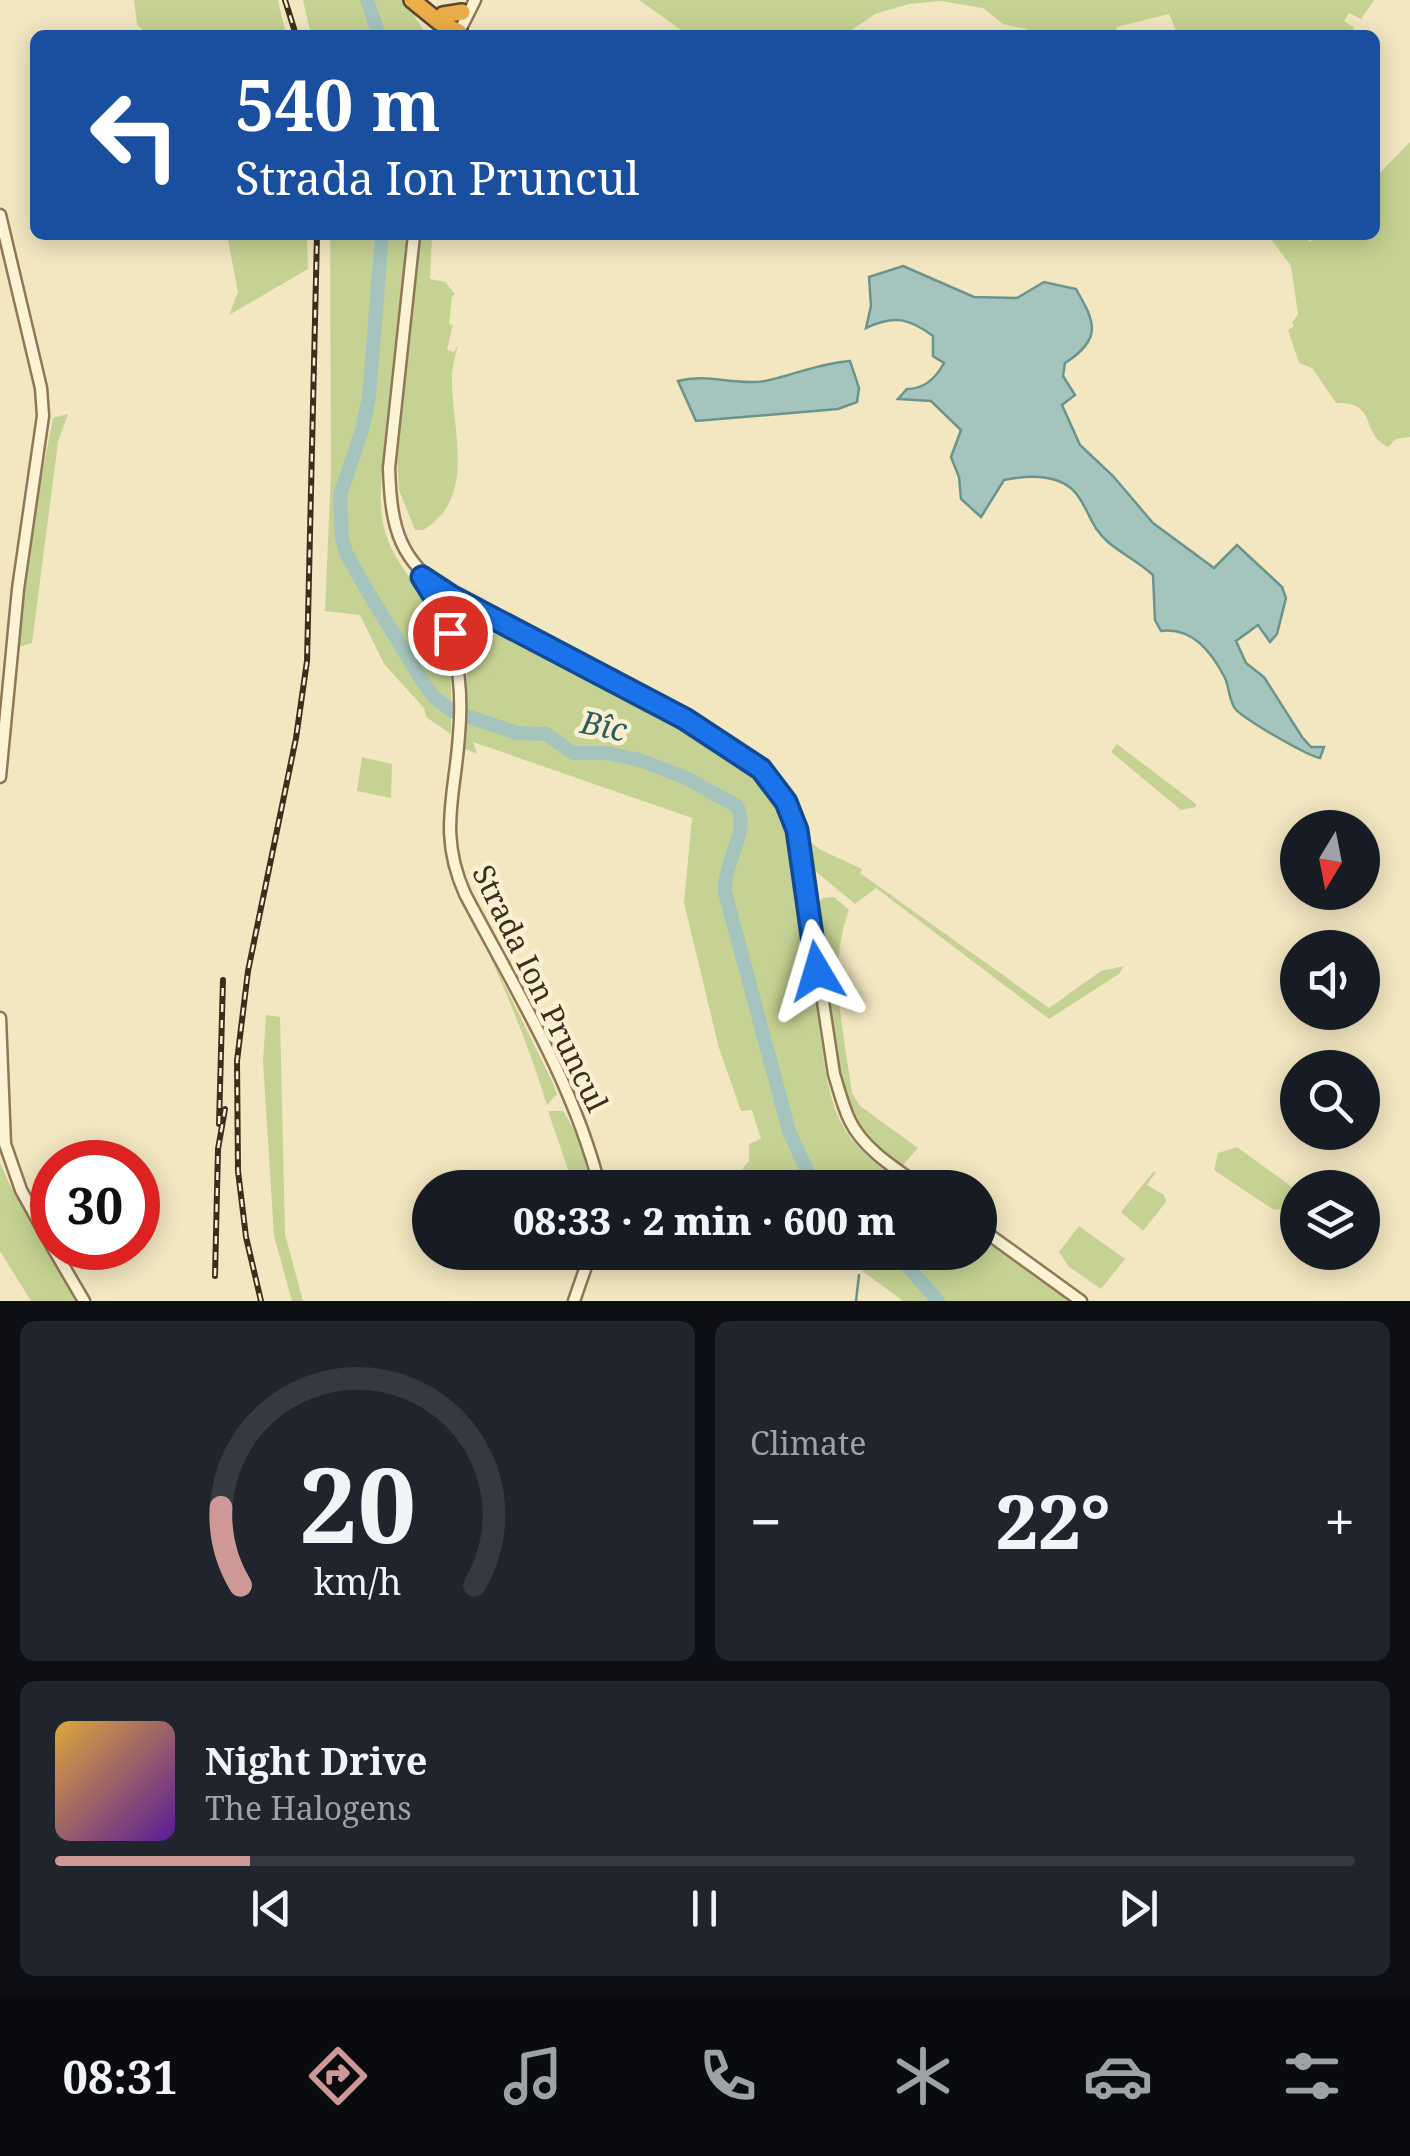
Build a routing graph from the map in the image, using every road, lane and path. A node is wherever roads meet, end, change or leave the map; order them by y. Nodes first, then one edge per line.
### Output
1 (413, 0) edge
2 (456, 22) edge
3 (0, 215) edge
4 (413, 240) edge
5 (422, 577) junction
6 (0, 778) edge
7 (0, 1018) edge
8 (595, 1170) edge
9 (901, 1170) edge
10 (30, 1206) edge
11 (997, 1240) edge
12 (66, 1270) edge
13 (585, 1270) edge
14 (84, 1301) edge
15 (574, 1301) edge
16 (1081, 1301) edge

1 - 2 highway
3 - 6 street
4 - 5 street, Strada Ion Pruncul
5 - 8 street, Strada Ion Pruncul
5 - 9 street
7 - 10 street
11 - 16 street
12 - 14 street
13 - 15 street

